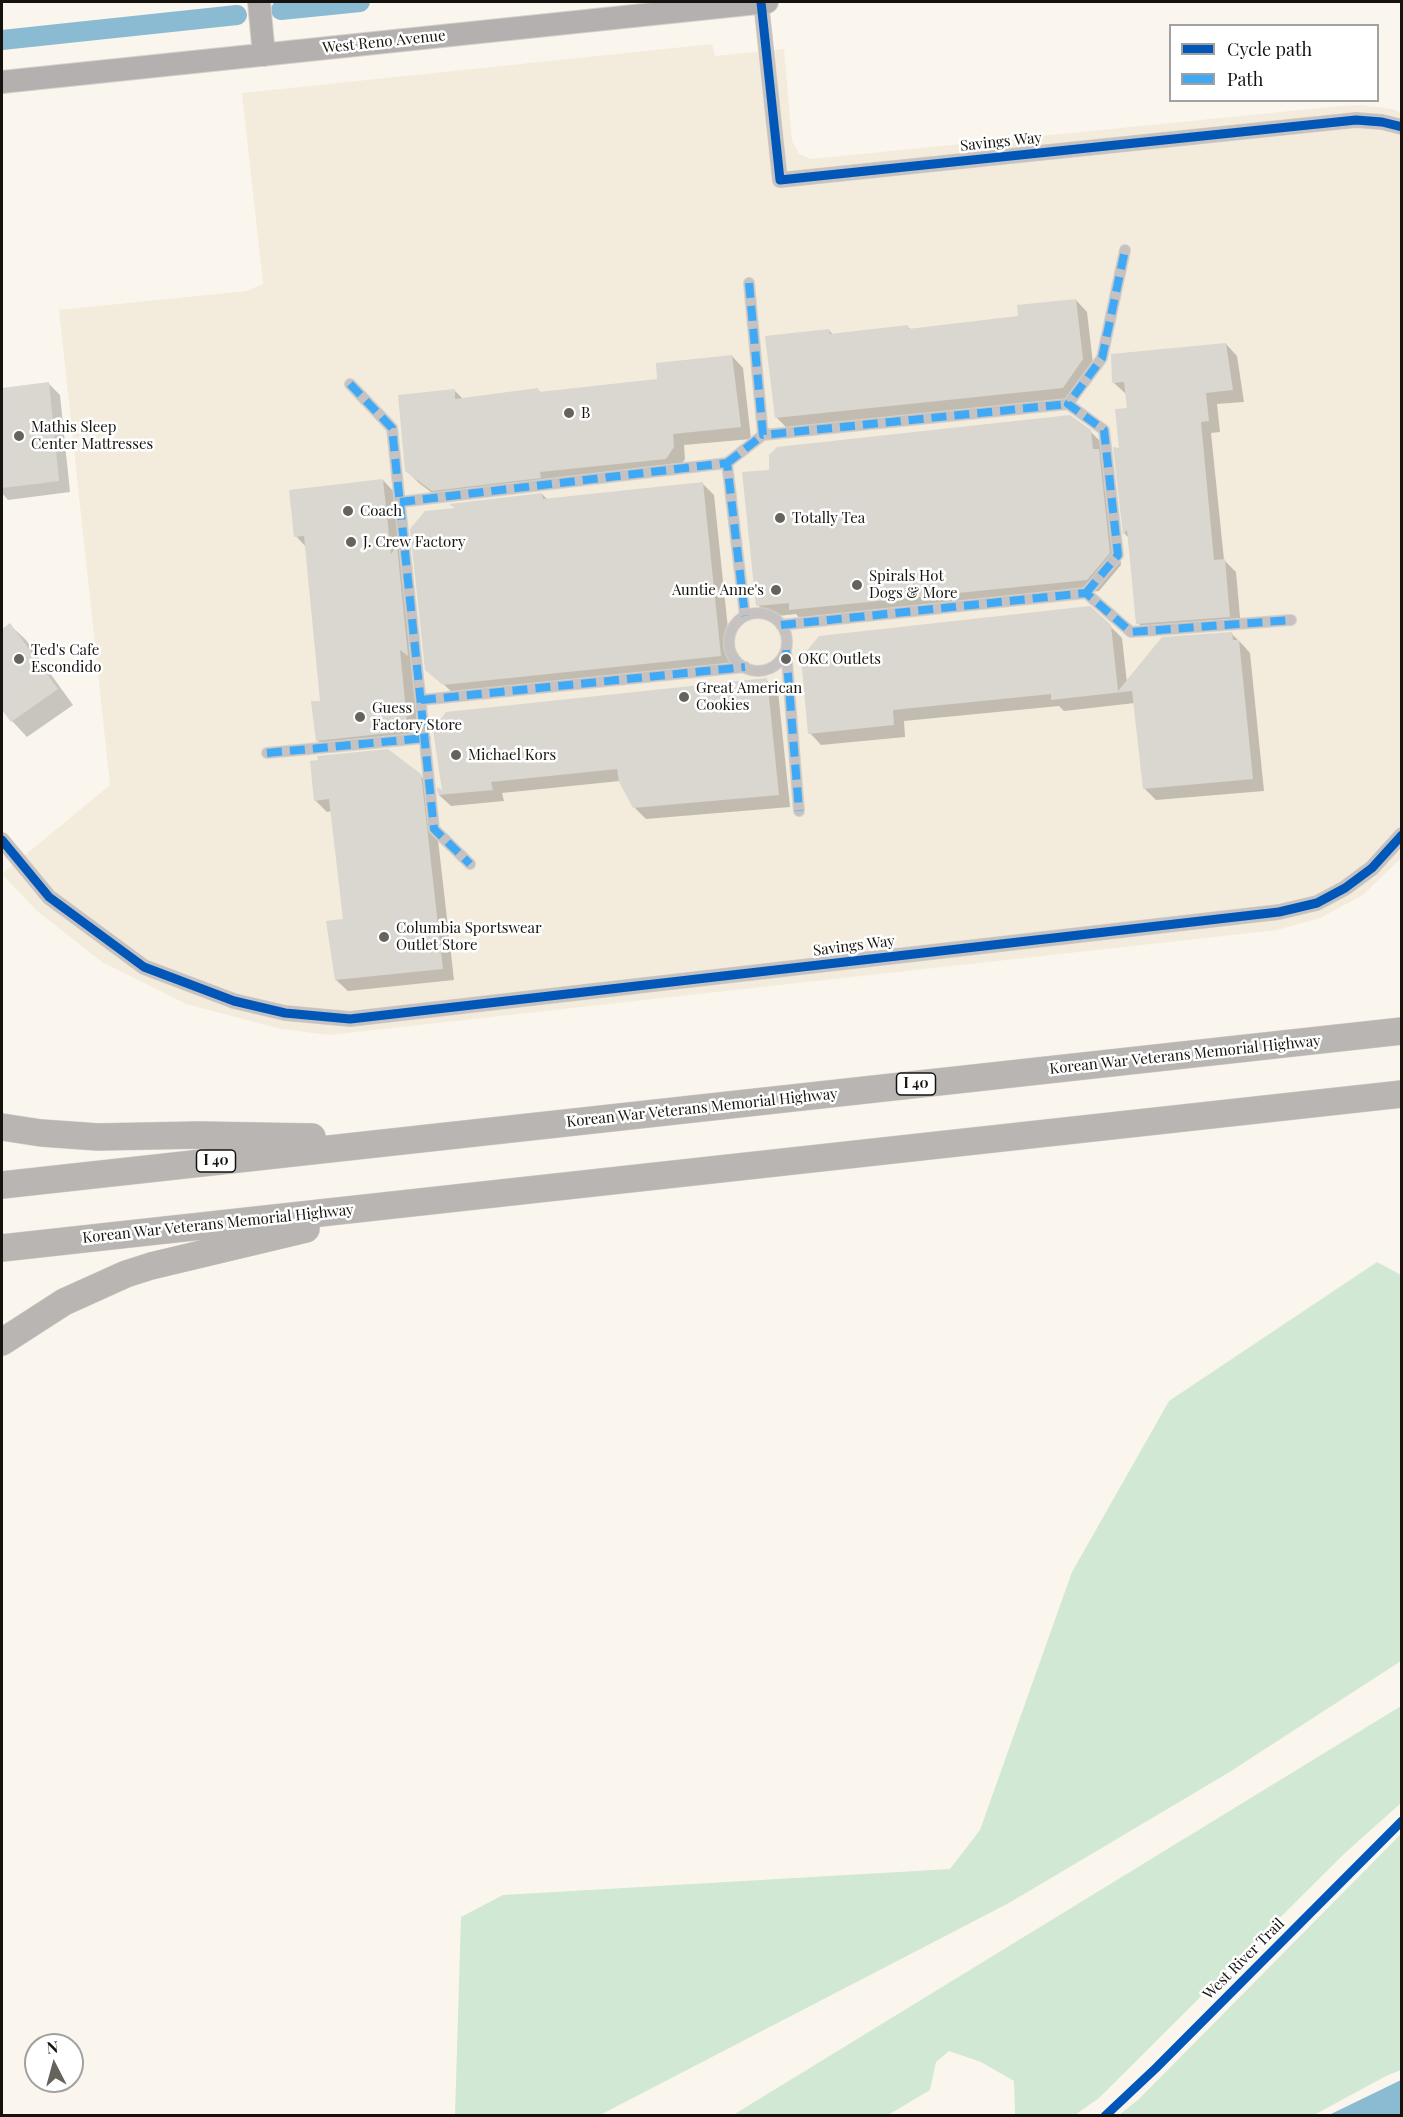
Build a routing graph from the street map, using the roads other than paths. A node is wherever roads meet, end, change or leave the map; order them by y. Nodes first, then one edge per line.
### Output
1 (259, 2) edge
2 (760, 2) edge
3 (767, 2) edge
4 (264, 55) junction
5 (2, 82) edge
6 (1401, 127) edge
7 (1125, 250) dead end
8 (749, 283) dead end
9 (350, 384) dead end
10 (1068, 404) junction
11 (763, 435) junction
12 (727, 463) junction
13 (400, 502) junction
14 (1086, 593) junction
15 (745, 616) junction
16 (1291, 620) dead end
17 (781, 626) junction
18 (786, 650) junction
19 (745, 667) junction
20 (421, 700) junction
21 (425, 738) junction
22 (267, 753) dead end
23 (799, 810) dead end
24 (1401, 835) edge
25 (2, 840) edge
26 (470, 864) dead end
27 (1401, 1031) edge
28 (1401, 1094) edge
29 (2, 1127) edge
30 (431, 1138) junction
31 (2, 1185) edge
32 (418, 1202) junction
33 (2, 1248) edge
34 (2, 1342) edge

1 - 4 main road
2 - 3 main road, West Reno Avenue
2 - 4 main road, West Reno Avenue
2 - 6 street, Savings Way
4 - 5 main road, West Reno Avenue
7 - 10 street
8 - 11 street
9 - 13 street
10 - 11 street
10 - 14 street
11 - 12 street
12 - 13 street
12 - 15 street
13 - 20 street
14 - 16 street
14 - 17 street
15 - 17 street
15 - 19 street
17 - 18 street
18 - 19 street
18 - 23 street
19 - 20 street
20 - 21 street
21 - 22 street
21 - 26 street
24 - 25 street, Savings Way
27 - 30 highway, Korean War Veterans Memorial Highway / I 40
28 - 32 highway, Korean War Veterans Memorial Highway
29 - 30 highway
30 - 31 highway, Korean War Veterans Memorial Highway / I 40
32 - 33 highway, Korean War Veterans Memorial Highway
32 - 34 highway

